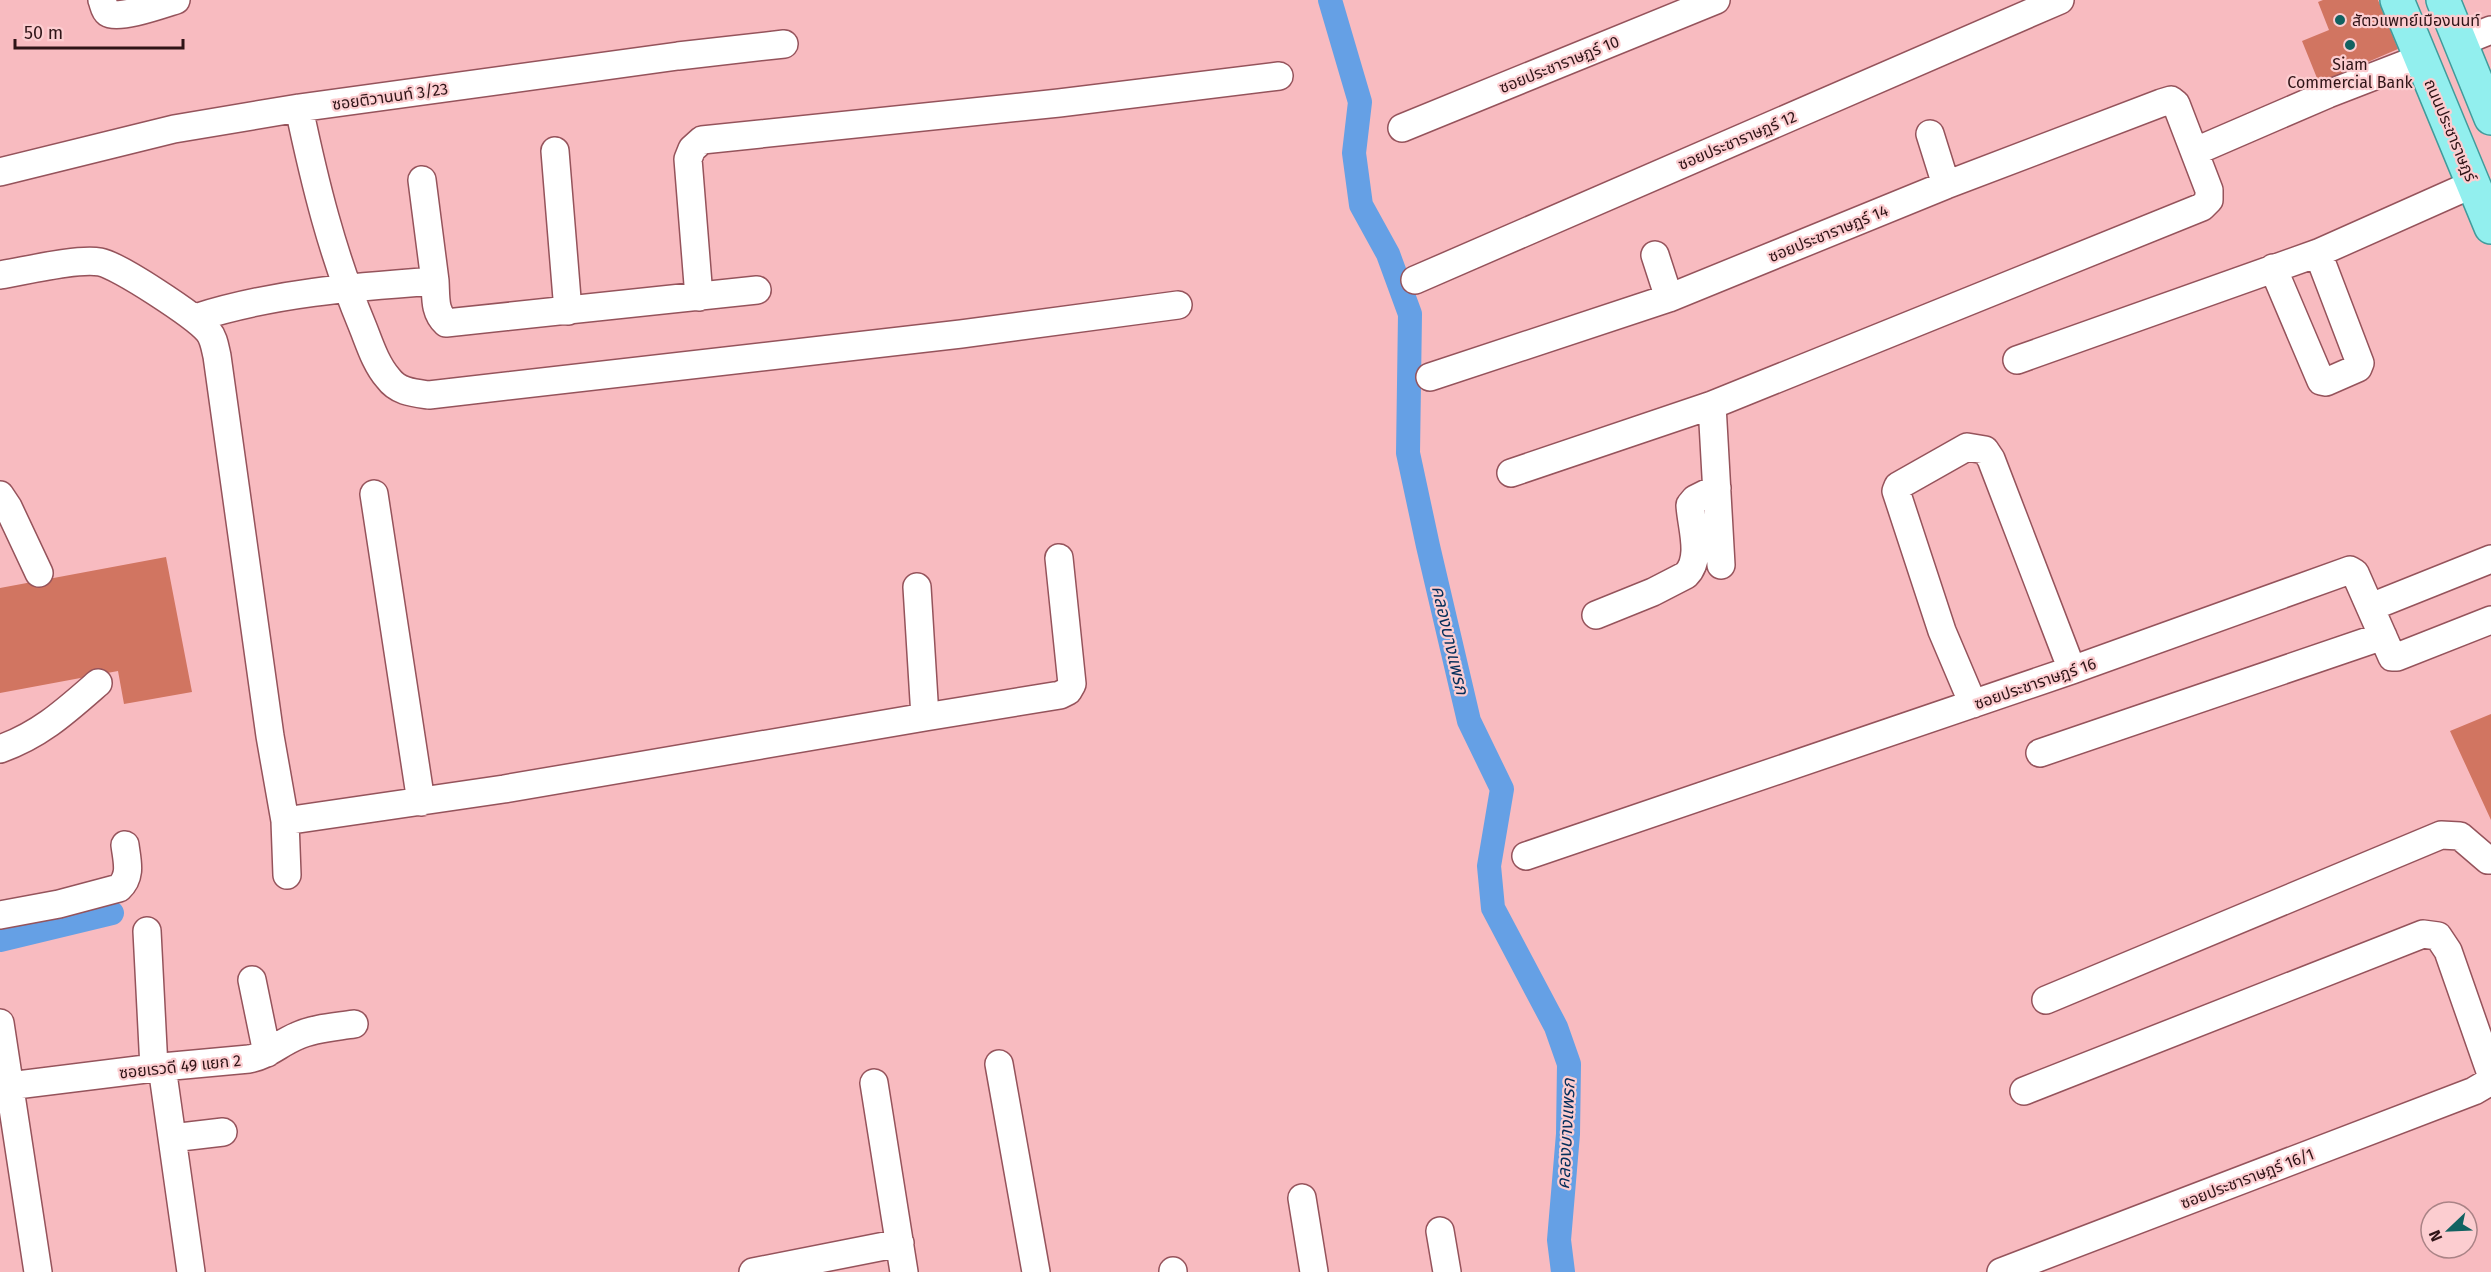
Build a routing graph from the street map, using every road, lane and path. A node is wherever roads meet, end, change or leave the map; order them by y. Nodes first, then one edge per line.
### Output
1 (102, 0) edge
2 (176, 0) edge
3 (1716, 0) edge
4 (2060, 0) edge
5 (2397, 0) edge
6 (2443, 0) edge
7 (2491, 30) edge
8 (2461, 42) junction
9 (784, 44) dead end
10 (2421, 58) junction
11 (1279, 76) dead end
12 (299, 108) junction
13 (2491, 118) edge
14 (1402, 128) dead end
15 (1930, 134) dead end
16 (555, 151) dead end
17 (2196, 151) junction
18 (0, 172) edge
19 (422, 180) dead end
20 (2473, 184) junction
21 (1947, 185) junction
22 (2491, 227) edge
23 (2318, 253) junction
24 (1655, 255) dead end
25 (2273, 268) junction
26 (0, 275) edge
27 (1415, 280) dead end
28 (435, 281) junction
29 (346, 288) junction
30 (757, 290) dead end
31 (699, 297) junction
32 (1669, 298) junction
33 (1178, 305) dead end
34 (568, 311) junction
35 (195, 318) junction
36 (2017, 360) dead end
37 (1430, 377) dead end
38 (1712, 405) junction
39 (1511, 473) dead end
40 (1717, 488) junction
41 (374, 494) dead end
42 (0, 495) edge
43 (1059, 558) dead end
44 (2491, 559) edge
45 (1721, 565) dead end
46 (39, 573) dead end
47 (917, 586) dead end
48 (2371, 608) junction
49 (1596, 615) dead end
50 (2491, 620) edge
51 (2383, 636) junction
52 (2072, 670) junction
53 (98, 683) dead end
54 (1973, 704) junction
55 (925, 717) junction
56 (0, 749) edge
57 (2040, 753) dead end
58 (421, 802) junction
59 (285, 821) junction
60 (126, 845) dead end
61 (1526, 856) dead end
62 (2491, 860) edge
63 (287, 875) dead end
64 (0, 915) edge
65 (147, 931) dead end
66 (252, 980) dead end
67 (2046, 1000) dead end
68 (0, 1023) edge
69 (354, 1024) dead end
70 (267, 1053) junction
71 (999, 1064) dead end
72 (158, 1067) junction
73 (2491, 1074) edge
74 (2491, 1081) edge
75 (874, 1083) dead end
76 (4, 1086) edge
77 (2024, 1091) dead end
78 (223, 1132) dead end
79 (172, 1138) junction
80 (1302, 1198) dead end
81 (1440, 1231) dead end
82 (900, 1243) junction
83 (38, 1272) edge
84 (191, 1272) edge
85 (753, 1272) edge
86 (904, 1272) edge
87 (1036, 1272) edge
88 (1314, 1272) edge
89 (1447, 1272) edge
90 (2001, 1272) edge

1 - 2 street
3 - 14 street, ซอยประชาราษฏร์ 10
4 - 27 street, ซอยประชาราษฏร์ 12
5 - 10 main road, ถนนประชาราษฎร์
6 - 8 main road
7 - 8 street
8 - 13 main road
9 - 12 street, ซอยติวานนท์ 3/23
10 - 17 street
10 - 20 main road, ถนนประชาราษฎร์
11 - 31 street
12 - 18 street, ซอยติวานนท์ 3/23
12 - 29 street
15 - 21 street
16 - 34 street
17 - 21 street, ซอยประชาราษฏร์ 14
17 - 38 street, ซอยประชาราษฏร์ 14
19 - 28 street
20 - 22 main road, ถนนประชาราษฎร์
20 - 23 street
21 - 32 street, ซอยประชาราษฏร์ 14
23 - 25 street
23 - 25 street
24 - 32 street
25 - 36 street
26 - 35 street
28 - 29 street
28 - 34 street
29 - 33 street
29 - 35 street
30 - 31 street
31 - 34 street
32 - 37 street, ซอยประชาราษฏร์ 14
35 - 59 street
38 - 39 street
38 - 40 street
40 - 45 street
40 - 49 street
41 - 58 street
42 - 46 street
43 - 55 street
44 - 48 street
47 - 55 street
48 - 51 street, ซอยประชาราษฎร์ 16
48 - 52 street, ซอยประชาราษฎร์ 16
50 - 51 street, ซอยประชาราษฎร์ 16
51 - 57 street
52 - 54 street, ซอยประชาราษฎร์ 16
52 - 54 street
53 - 56 street
54 - 61 street, ซอยประชาราษฎร์ 16
55 - 58 street
58 - 59 street
59 - 63 street
60 - 64 street
62 - 67 street
65 - 72 street
66 - 70 street
68 - 76 street
69 - 70 street, ซอยเรวดี 49 แยก 2
70 - 72 street, ซอยเรวดี 49 แยก 2
71 - 87 street
72 - 76 street, ซอยเรวดี 49 แยก 2
72 - 79 street
73 - 77 street
74 - 90 street, ซอยประชาราษฎร์ 16/1
75 - 82 street
76 - 83 street
78 - 79 street
79 - 84 street
80 - 88 street
81 - 89 street
82 - 85 street
82 - 86 street

